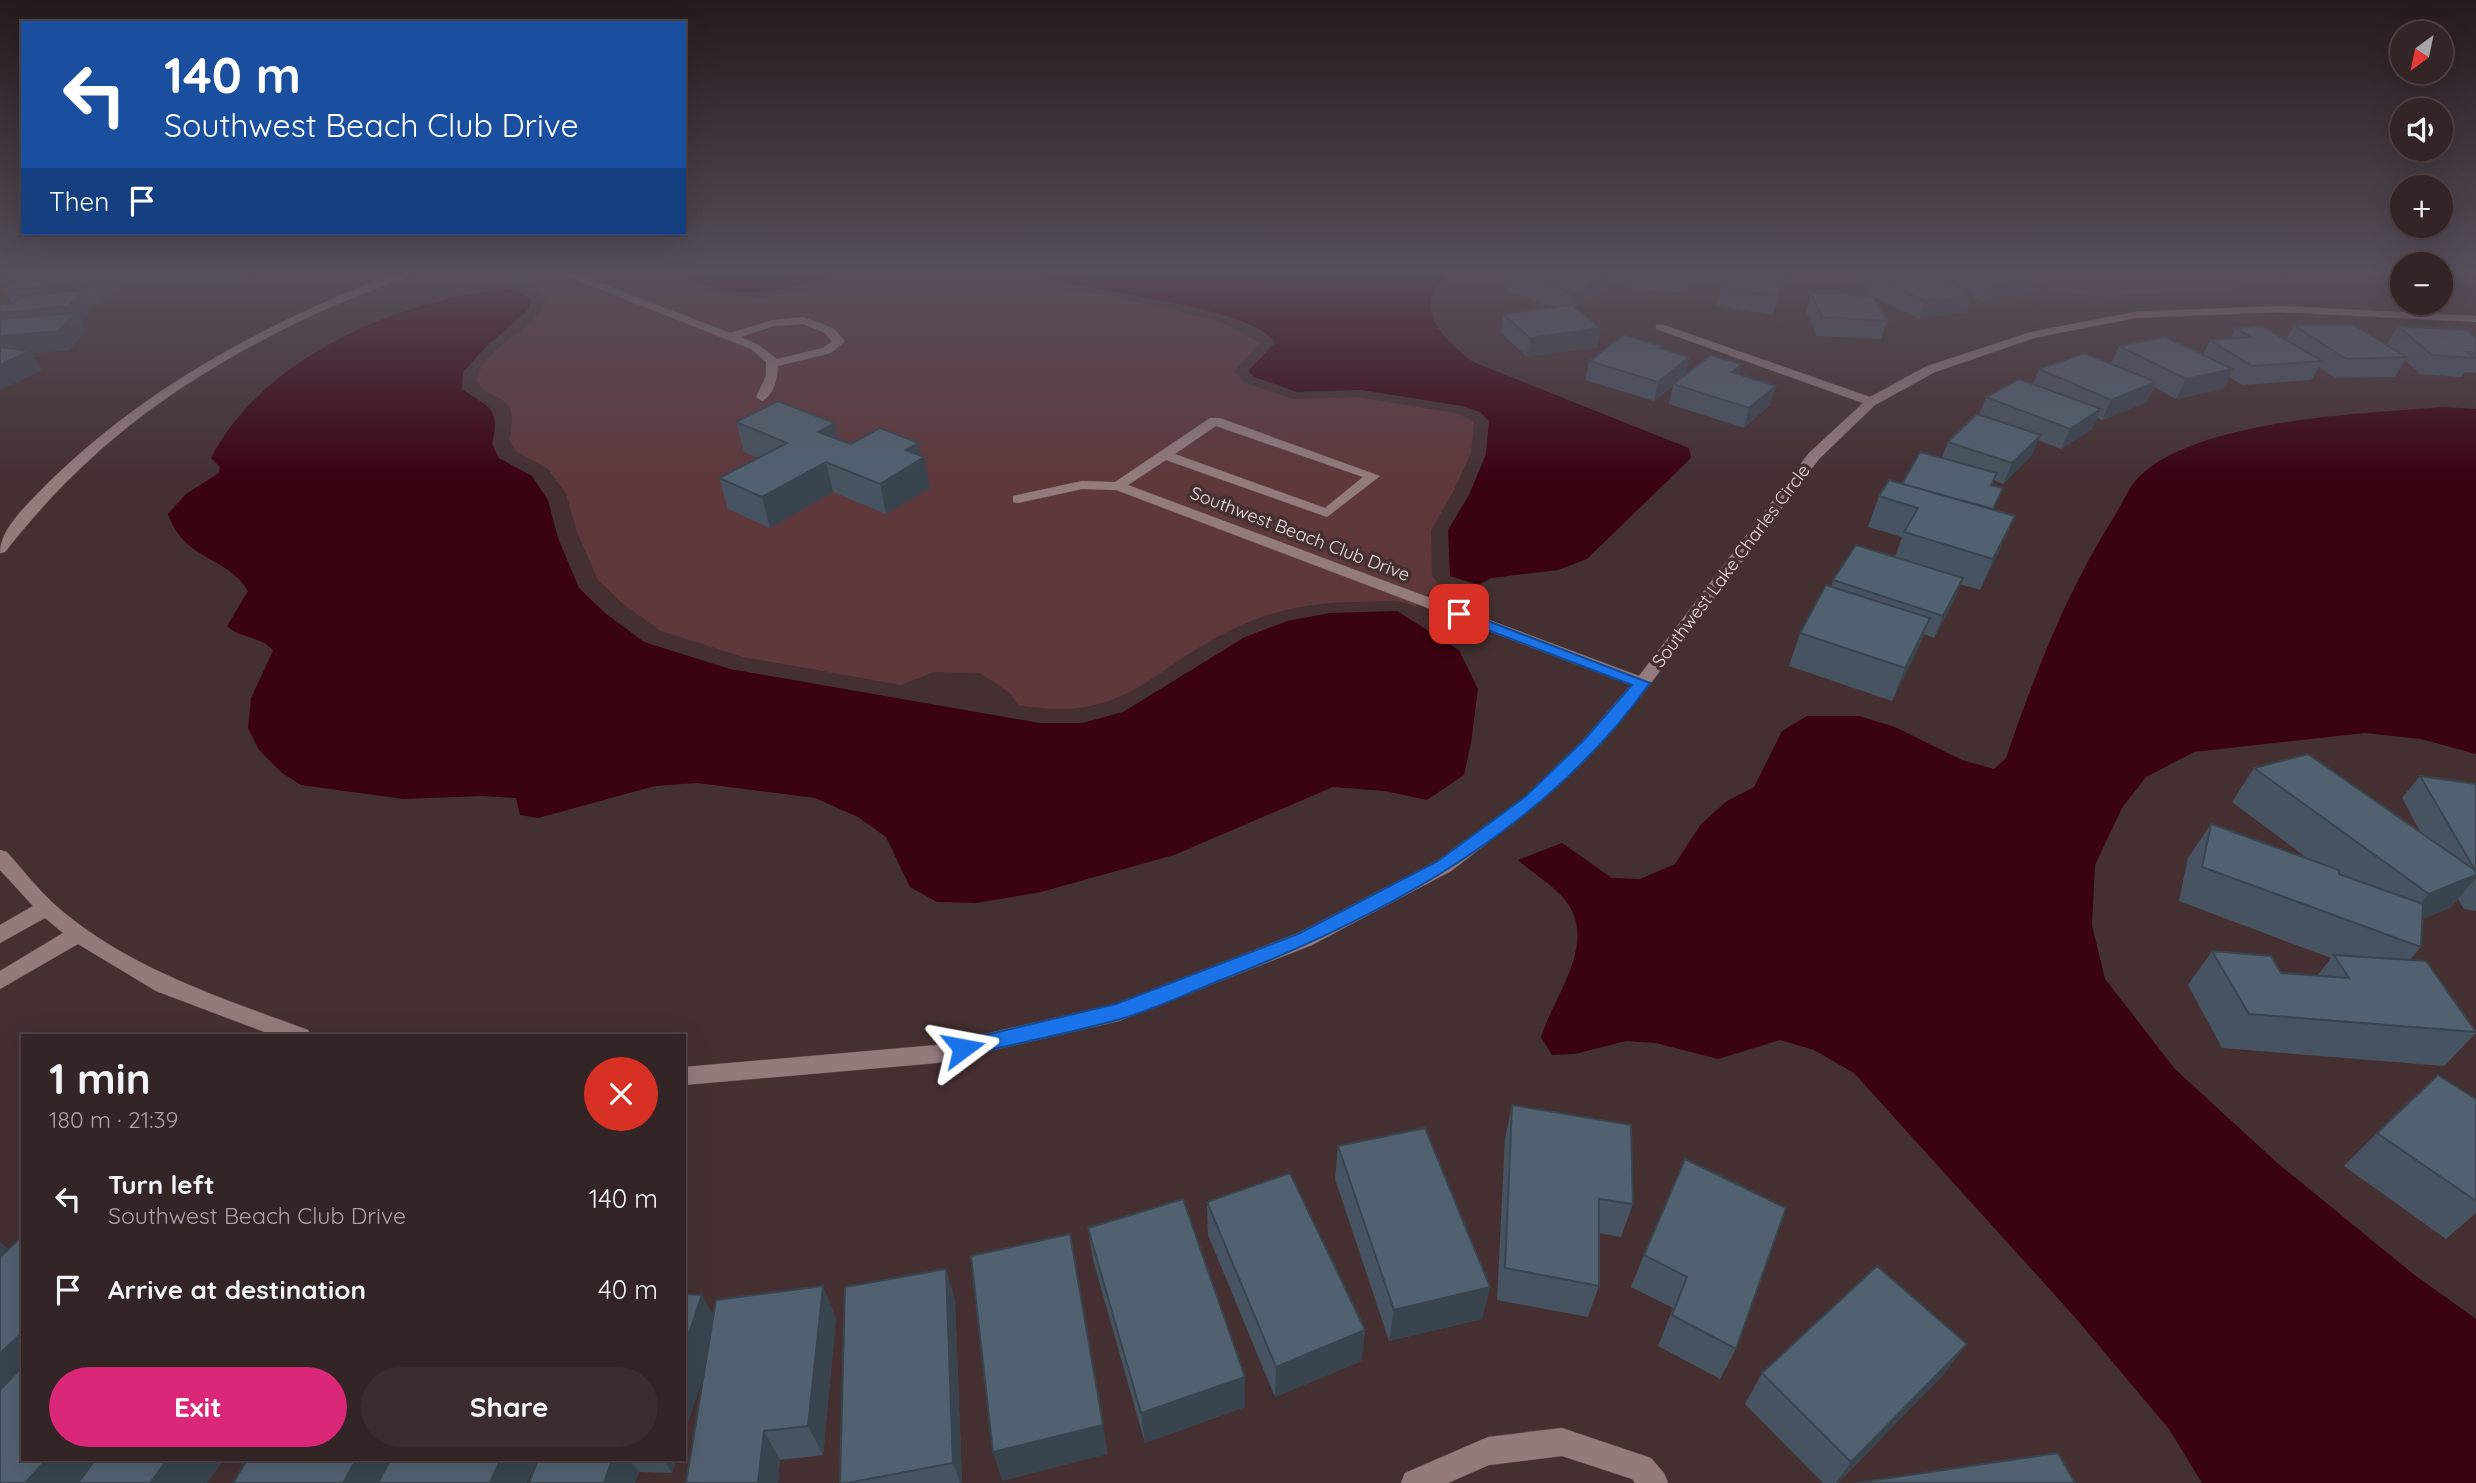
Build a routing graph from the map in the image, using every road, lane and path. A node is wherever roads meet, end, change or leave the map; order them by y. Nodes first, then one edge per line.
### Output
1 (256, 340) edge
2 (741, 340) edge
3 (838, 340) edge
4 (1697, 340) edge
5 (2017, 340) edge
6 (772, 364) junction
7 (762, 397) dead end
8 (1871, 402) junction
9 (1165, 455) junction
10 (1118, 486) junction
11 (1018, 499) dead end
12 (0, 549) edge
13 (1642, 683) junction
14 (0, 857) edge
15 (46, 908) junction
16 (78, 934) junction
17 (0, 935) edge
18 (0, 981) edge
19 (295, 1034) edge
20 (686, 1076) edge
21 (1415, 1483) edge
22 (1654, 1483) edge

1 - 12 street
2 - 6 street
3 - 6 street
4 - 8 street
5 - 8 street, Southwest Lake Charles Circle
6 - 7 street
8 - 13 street, Southwest Lake Charles Circle
9 - 9 street
9 - 10 street
10 - 11 street, Southwest Beach Club Drive
10 - 13 street, Southwest Beach Club Drive
13 - 20 street, Southwest Lake Charles Circle
14 - 15 street
15 - 16 street
15 - 17 street
16 - 18 street
16 - 19 street
21 - 22 street

